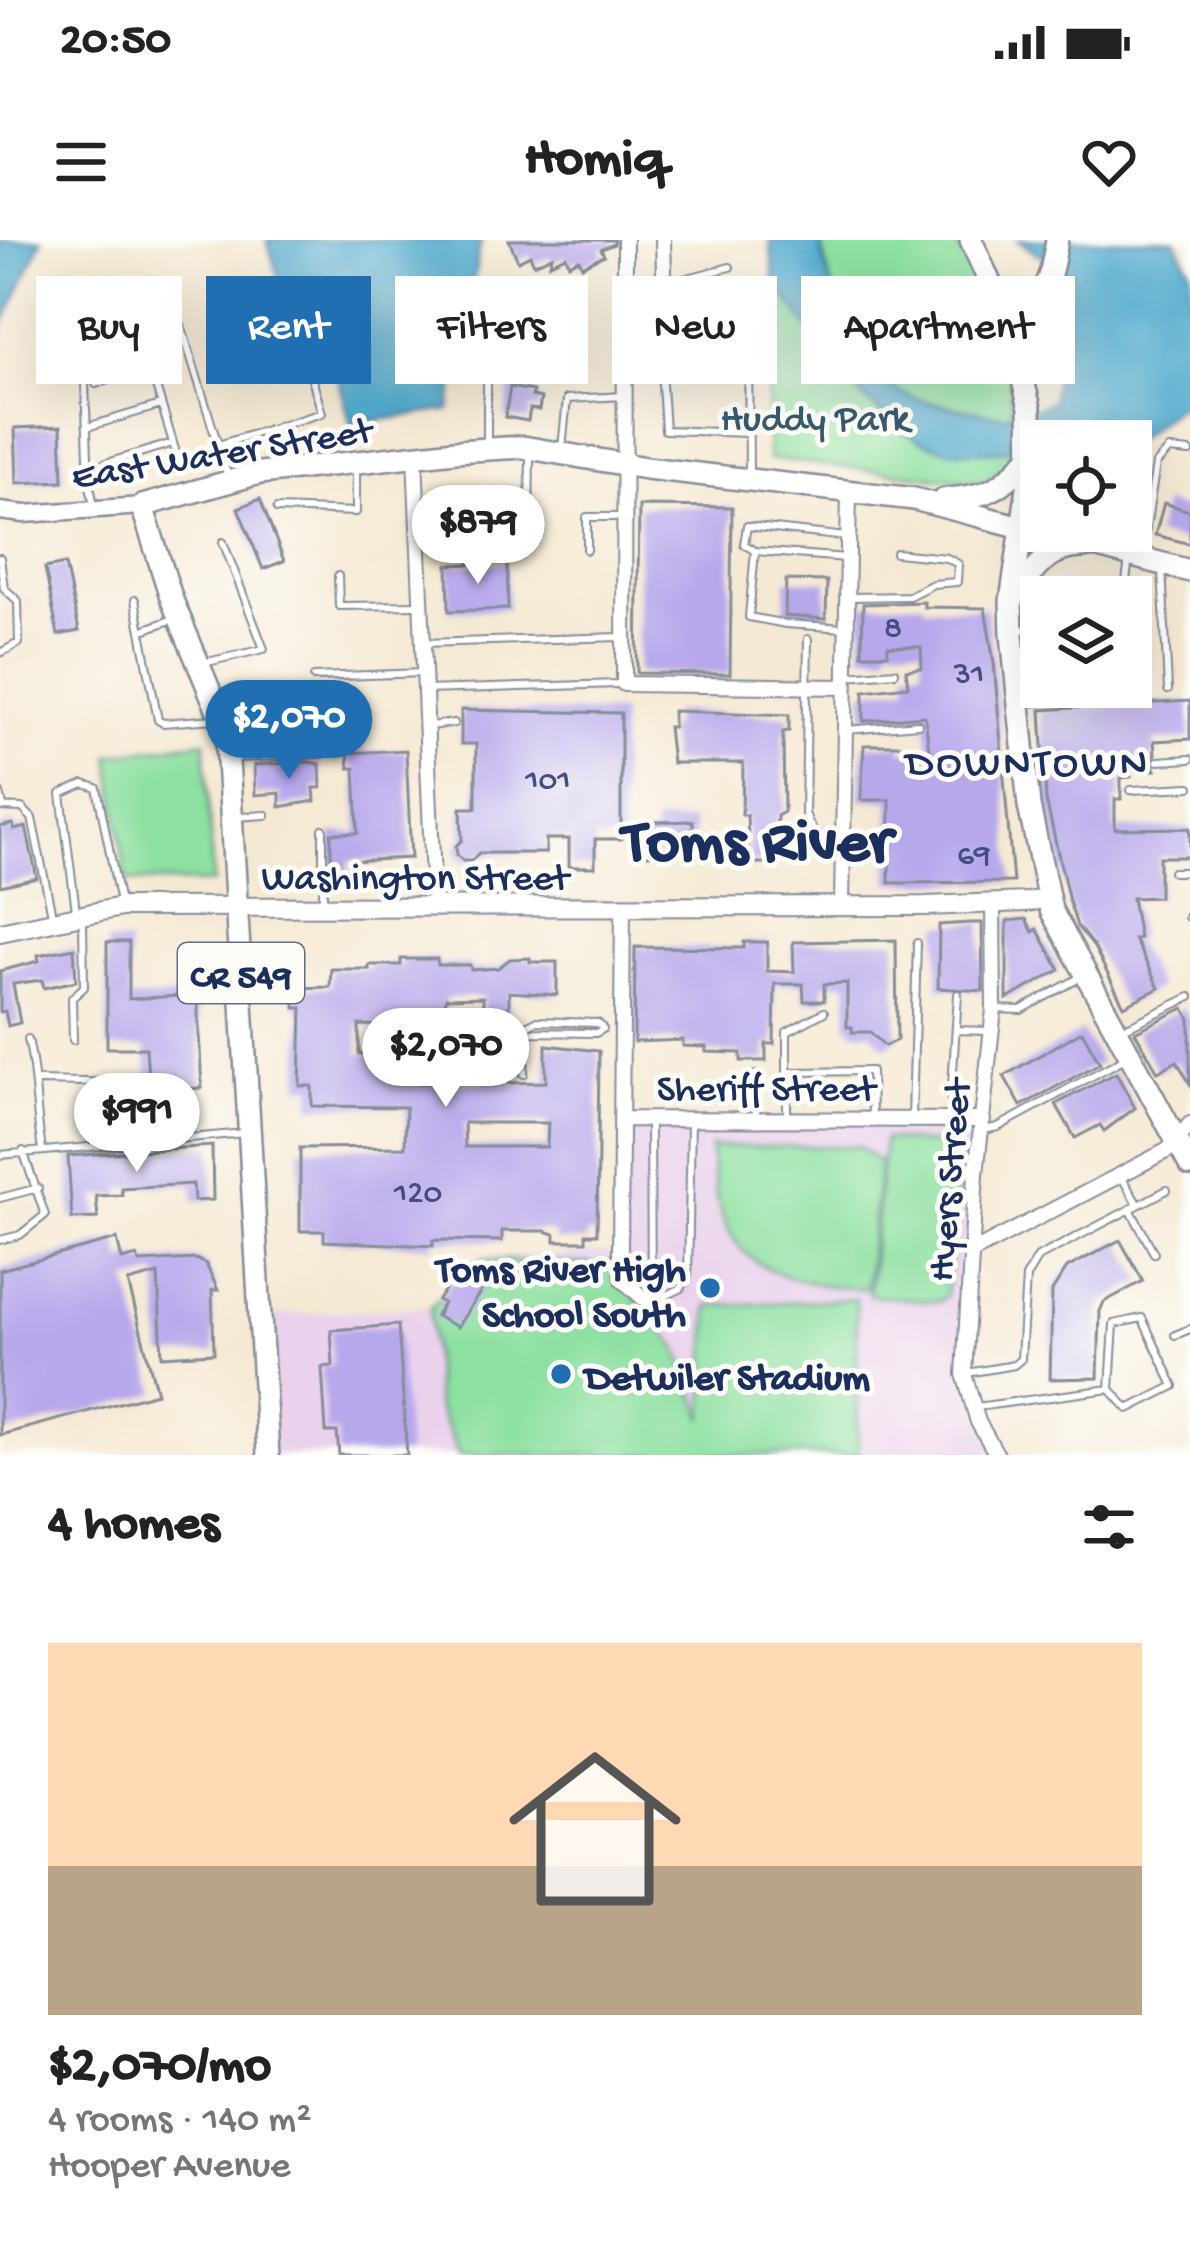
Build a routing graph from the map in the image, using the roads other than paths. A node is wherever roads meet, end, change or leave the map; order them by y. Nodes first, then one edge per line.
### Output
1 (625, 240) edge
2 (663, 240) edge
3 (971, 240) edge
4 (1057, 240) edge
5 (730, 267) dead end
6 (625, 276) edge
7 (664, 276) edge
8 (703, 276) edge
9 (987, 276) edge
10 (1051, 276) edge
11 (182, 329) edge
12 (85, 384) edge
13 (155, 384) edge
14 (314, 384) edge
15 (487, 384) edge
16 (625, 384) edge
17 (662, 384) edge
18 (748, 384) edge
19 (1025, 384) edge
20 (625, 396) junction
21 (161, 405) junction
22 (1031, 420) edge
23 (87, 427) junction
24 (748, 434) junction
25 (173, 443) junction
26 (218, 446) junction
27 (488, 448) junction
28 (530, 448) junction
29 (562, 451) junction
30 (1190, 452) edge
31 (415, 456) junction
32 (356, 463) junction
33 (624, 463) junction
34 (180, 466) dead end
35 (88, 468) junction
36 (1020, 469) edge
37 (749, 480) junction
38 (229, 481) junction
39 (849, 490) junction
40 (914, 499) junction
41 (142, 506) junction
42 (277, 509) dead end
43 (95, 510) junction
44 (0, 513) edge
45 (624, 517) junction
46 (1020, 525) edge
47 (529, 529) dead end
48 (847, 537) junction
49 (1020, 539) edge
50 (224, 542) dead end
51 (587, 550) dead end
52 (755, 551) junction
53 (1120, 552) edge
54 (896, 553) dead end
55 (1135, 556) junction
56 (0, 558) edge
57 (847, 559) junction
58 (1190, 571) edge
59 (338, 576) dead end
60 (1129, 576) edge
61 (846, 597) junction
62 (135, 600) dead end
63 (1011, 602) junction
64 (420, 605) junction
65 (179, 617) junction
66 (845, 628) junction
67 (142, 631) junction
68 (1020, 636) edge
69 (624, 637) junction
70 (418, 640) junction
71 (808, 640) dead end
72 (1012, 642) junction
73 (1020, 646) edge
74 (0, 653) edge
75 (200, 664) junction
76 (895, 672) dead end
77 (423, 673) junction
78 (314, 677) dead end
79 (844, 681) junction
80 (624, 684) junction
81 (807, 686) junction
82 (424, 690) junction
83 (1168, 690) dead end
84 (1018, 704) joint
85 (220, 716) junction
86 (454, 723) dead end
87 (918, 724) dead end
88 (425, 727) junction
89 (844, 730) junction
90 (305, 754) junction
91 (322, 754) dead end
92 (228, 758) junction
93 (1190, 759) edge
94 (1158, 761) dead end
95 (1190, 787) edge
96 (1131, 790) dead end
97 (0, 793) edge
98 (2, 806) edge
99 (266, 815) dead end
100 (232, 817) junction
101 (323, 829) dead end
102 (843, 838) junction
103 (1173, 872) dead end
104 (1190, 872) edge
105 (1049, 898) junction
106 (994, 903) junction
107 (842, 904) junction
108 (434, 905) junction
109 (622, 905) junction
110 (121, 907) junction
111 (323, 907) junction
112 (238, 908) junction
113 (82, 914) junction
114 (53, 918) junction
115 (3, 927) edge
116 (917, 943) dead end
117 (1084, 976) junction
118 (958, 994) dead end
119 (1190, 997) edge
120 (994, 1009) junction
121 (824, 1012) dead end
122 (956, 1030) junction
123 (622, 1031) junction
124 (992, 1031) junction
125 (1116, 1033) junction
126 (28, 1039) dead end
127 (73, 1040) dead end
128 (1129, 1056) junction
129 (622, 1063) junction
130 (638, 1064) dead end
131 (791, 1072) dead end
132 (524, 1074) dead end
133 (756, 1076) dead end
134 (38, 1081) junction
135 (951, 1102) dead end
136 (650, 1118) junction
137 (691, 1118) junction
138 (756, 1118) junction
139 (787, 1118) junction
140 (872, 1118) junction
141 (911, 1118) junction
142 (621, 1119) junction
143 (982, 1125) junction
144 (249, 1132) junction
145 (1183, 1132) edge
146 (137, 1142) junction
147 (42, 1149) junction
148 (23, 1151) junction
149 (0, 1155) edge
150 (1190, 1166) edge
151 (1120, 1175) junction
152 (38, 1188) junction
153 (1167, 1190) dead end
154 (0, 1198) edge
155 (1134, 1207) junction
156 (0, 1240) edge
157 (972, 1252) junction
158 (1154, 1253) dead end
159 (655, 1298) junction
160 (1190, 1329) edge
161 (1175, 1335) dead end
162 (964, 1374) junction
163 (1110, 1389) junction
164 (973, 1408) junction
165 (996, 1454) edge
166 (268, 1455) edge

1 - 6 street
2 - 7 street
3 - 9 main road
4 - 10 main road
5 - 8 lane
11 - 26 lane
12 - 23 lane
13 - 21 lane
14 - 26 lane
15 - 27 lane
16 - 20 street
17 - 24 lane
18 - 24 lane
19 - 22 main road
20 - 29 lane
20 - 33 street
21 - 23 lane
21 - 25 lane
23 - 35 lane
24 - 37 lane
25 - 34 lane
25 - 35 lane
26 - 38 lane
27 - 28 main road, East Water Street
27 - 31 main road, East Water Street
28 - 29 main road, East Water Street
28 - 47 lane
29 - 33 main road, East Water Street
30 - 55 lane
31 - 32 main road, East Water Street
31 - 64 street
32 - 38 main road, East Water Street
32 - 42 lane
33 - 37 main road, East Water Street
33 - 45 street
35 - 43 lane
36 - 40 main road
37 - 39 main road, East Water Street
38 - 41 main road, East Water Street
39 - 40 main road, East Water Street
39 - 48 street
40 - 46 main road, East Water Street
41 - 43 street, East Water Street
41 - 65 main road, CR 549
43 - 44 street, East Water Street
45 - 51 lane
45 - 69 street
48 - 52 lane
48 - 57 street
49 - 63 main road
50 - 75 lane
52 - 57 lane
52 - 66 lane
53 - 55 main road, East Water Street
54 - 61 lane
55 - 58 main road, East Water Street
55 - 60 lane
55 - 63 main road
55 - 83 lane
56 - 74 lane
57 - 61 street
59 - 64 lane
61 - 66 street
62 - 67 lane
63 - 72 main road
64 - 70 street
65 - 67 lane
65 - 75 main road, CR 549
66 - 79 street
67 - 85 lane
68 - 72 lane
69 - 70 lane
69 - 80 street
70 - 77 street
71 - 81 lane
72 - 73 lane
72 - 84 main road
75 - 85 main road, CR 549
76 - 79 lane
77 - 78 lane
77 - 82 street
79 - 81 street
79 - 89 street
80 - 81 street
80 - 82 lane
81 - 102 lane
82 - 88 street
84 - 105 main road
85 - 90 lane
85 - 92 main road, CR 549
86 - 88 lane
87 - 89 lane
88 - 108 street
89 - 102 street
90 - 91 lane
90 - 92 lane
92 - 100 main road, CR 549
93 - 94 lane
95 - 96 lane
97 - 98 lane
98 - 114 lane
99 - 100 lane
100 - 112 main road, CR 549
101 - 111 lane
102 - 107 street
103 - 104 lane
105 - 106 main road, Washington Street
105 - 117 main road
106 - 107 main road, Washington Street
106 - 120 street, Hyers Street
107 - 109 main road, Washington Street
108 - 109 main road, Washington Street
108 - 111 main road, Washington Street
109 - 123 street
110 - 112 main road, Washington Street
110 - 113 main road, Washington Street
110 - 113 lane
111 - 112 main road, Washington Street
112 - 144 main road, CR 549
113 - 114 main road, Washington Street
113 - 127 lane
114 - 115 main road, Washington Street
116 - 141 lane
117 - 120 lane
117 - 125 main road
118 - 122 lane
119 - 125 lane
120 - 124 street, Hyers Street
121 - 139 lane
122 - 124 lane
122 - 135 lane
123 - 129 street
123 - 132 lane
124 - 143 street, Hyers Street
125 - 128 main road
126 - 134 lane
128 - 143 lane
128 - 145 main road
129 - 130 lane
129 - 142 street
131 - 140 lane
133 - 138 lane
134 - 146 lane
134 - 147 lane
136 - 137 street, Sheriff Street
136 - 142 street, Sheriff Street
136 - 159 lane
137 - 138 street, Sheriff Street
137 - 159 lane
138 - 139 street, Sheriff Street
139 - 140 street, Sheriff Street
140 - 141 street, Sheriff Street
141 - 143 street, Sheriff Street
142 - 159 street
143 - 157 street, Hyers Street
144 - 146 lane
144 - 166 main road, CR 549
145 - 150 main road
145 - 151 street
146 - 147 lane
147 - 148 lane
148 - 149 lane
148 - 152 lane
151 - 155 lane
151 - 157 street
152 - 154 lane
152 - 156 lane
153 - 155 lane
155 - 158 lane
155 - 162 lane
157 - 162 street, Hyers Street
160 - 161 lane
162 - 164 street, Hyers Street
163 - 163 lane
163 - 164 lane
164 - 165 street, Hyers Street

